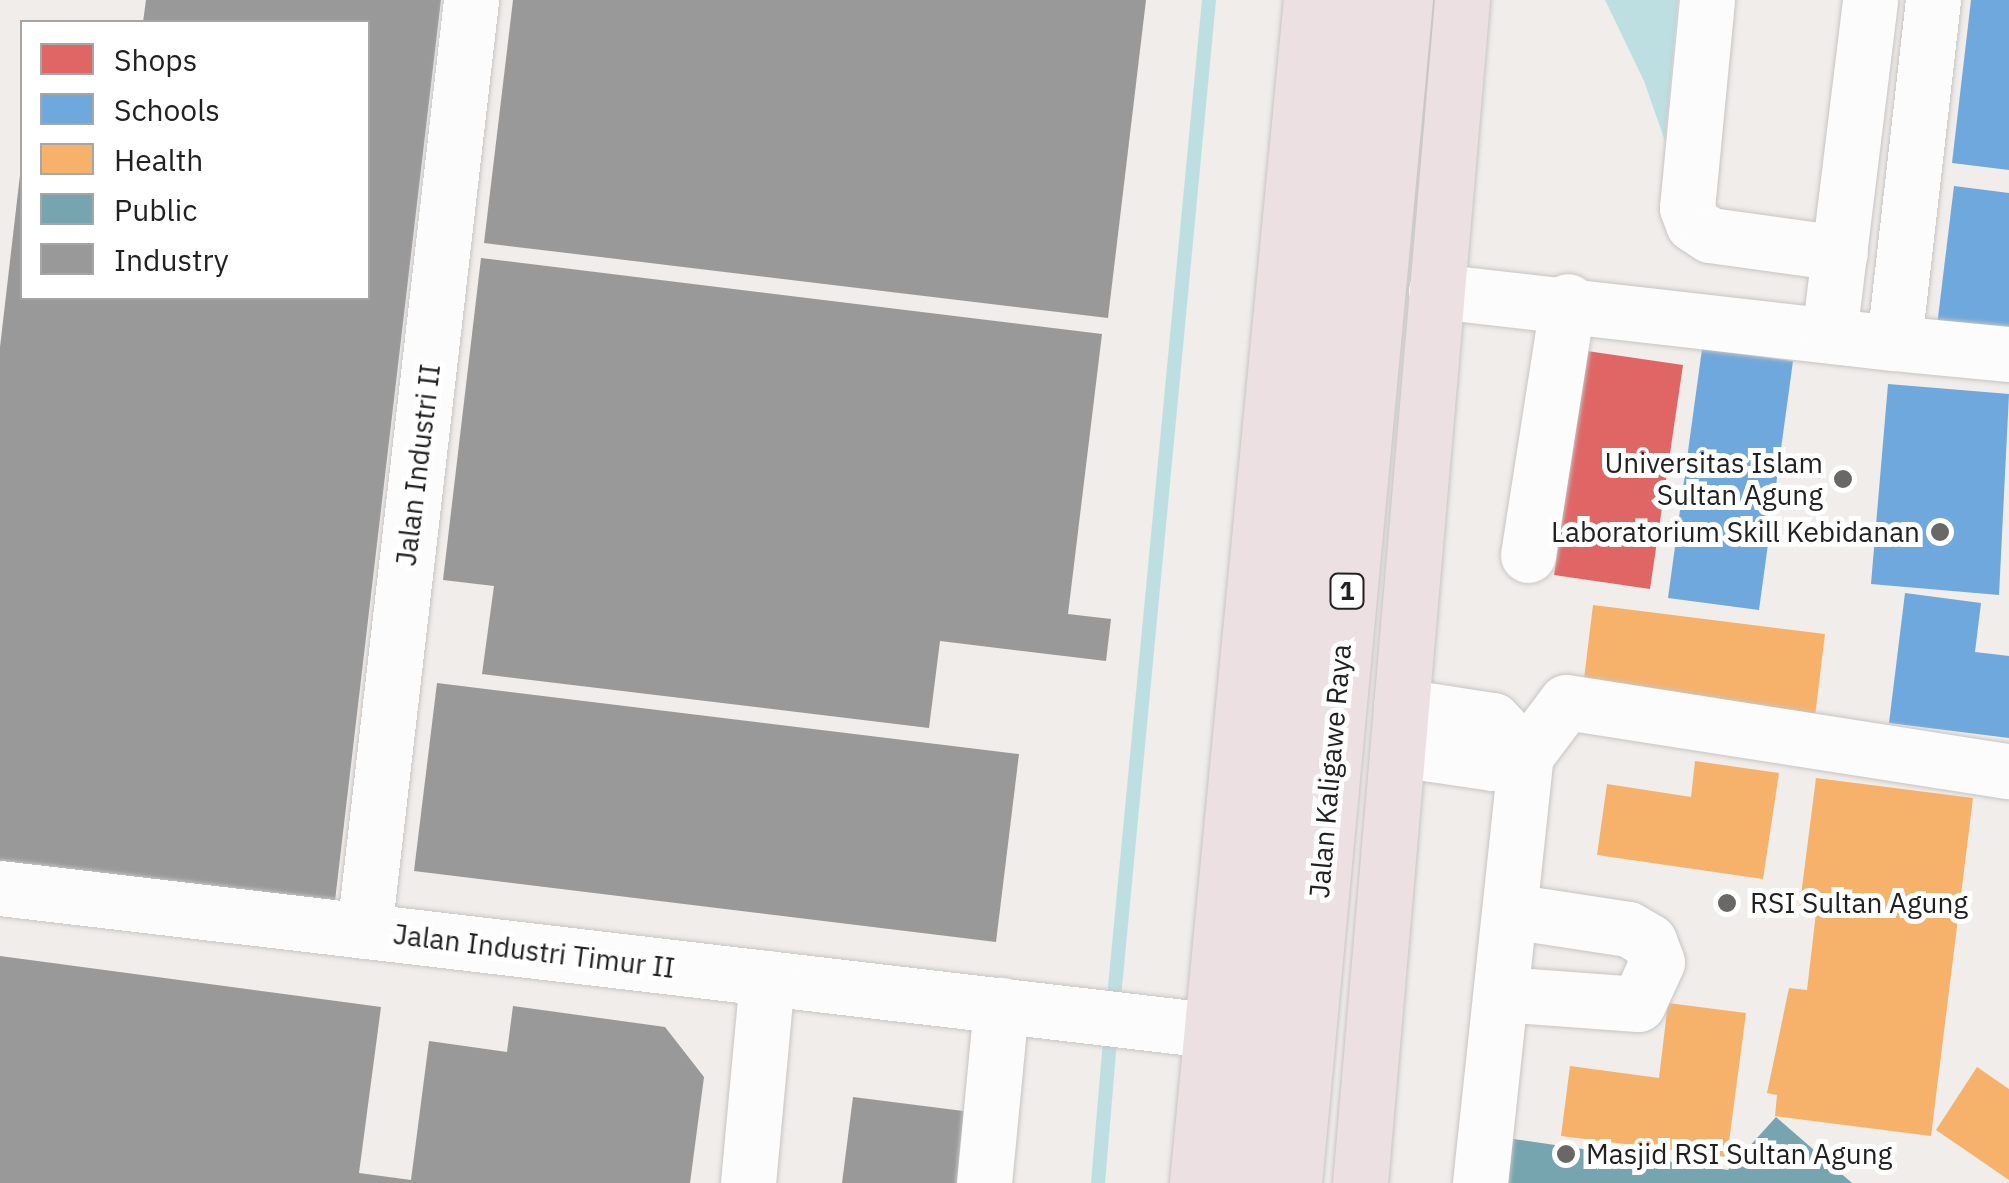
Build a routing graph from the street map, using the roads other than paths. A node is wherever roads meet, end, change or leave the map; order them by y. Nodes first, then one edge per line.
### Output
1 (472, 0) edge
2 (1310, 0) edge
3 (1353, 0) edge
4 (1404, 0) edge
5 (1462, 0) edge
6 (1707, 0) edge
7 (1870, 0) edge
8 (1933, 0) edge
9 (1861, 78) junction
10 (1924, 80) junction
11 (1840, 252) junction
12 (1436, 291) junction
13 (1568, 301) junction
14 (1829, 335) junction
15 (1894, 343) junction
16 (2009, 354) edge
17 (1528, 555) dead end
18 (1399, 732) junction
19 (1310, 734) junction
20 (1526, 755) junction
21 (2009, 770) edge
22 (0, 888) edge
23 (1510, 911) junction
24 (364, 931) junction
25 (767, 978) junction
26 (1500, 994) junction
27 (1001, 1005) junction
28 (1195, 1028) junction
29 (748, 1183) edge
30 (984, 1183) edge
31 (1197, 1183) edge
32 (1249, 1183) edge
33 (1294, 1183) edge
34 (1360, 1183) edge
35 (1480, 1183) edge

1 - 24 lane, Jalan Industri II
2 - 28 highway
3 - 19 highway, Jalan Kaligawe Raya / 1
4 - 19 highway, Jalan Kaligawe Raya / 1
5 - 12 highway
6 - 11 lane
7 - 9 lane
8 - 10 lane
9 - 10 lane
9 - 11 lane
10 - 15 lane
11 - 14 lane
12 - 13 lane
12 - 18 highway
13 - 14 lane
13 - 17 lane
14 - 15 lane
15 - 16 lane
18 - 19 highway
18 - 20 lane
18 - 34 highway
19 - 32 highway, Jalan Kaligawe Raya / 1
19 - 33 highway, Jalan Kaligawe Raya / 1
20 - 21 lane
20 - 23 lane
22 - 24 lane, Jalan Industri Timur II
23 - 26 lane
23 - 26 lane
24 - 25 lane, Jalan Industri Timur II
25 - 27 lane, Jalan Industri Timur II
25 - 29 lane
26 - 35 lane
27 - 28 lane, Jalan Industri Timur II
27 - 30 lane
28 - 31 highway

